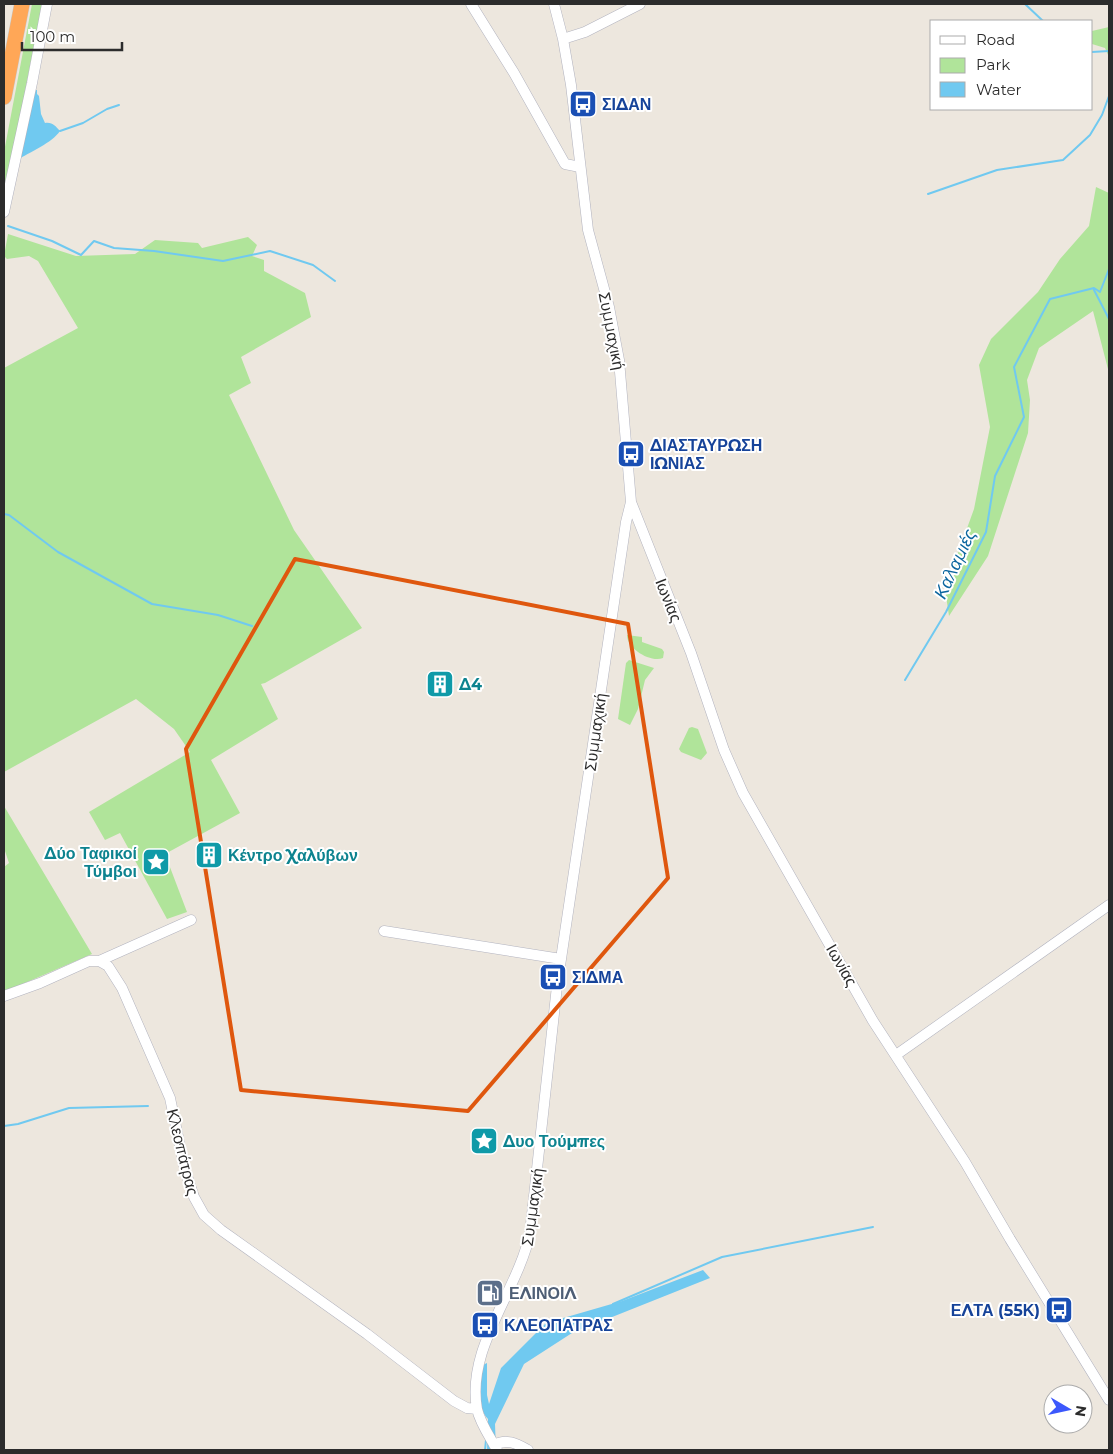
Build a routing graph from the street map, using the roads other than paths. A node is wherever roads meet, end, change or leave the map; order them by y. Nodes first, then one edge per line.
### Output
1 (22, 4) edge
2 (47, 4) edge
3 (471, 4) edge
4 (554, 4) edge
5 (640, 4) edge
6 (563, 39) junction
7 (4, 97) edge
8 (580, 167) junction
9 (4, 212) edge
10 (631, 502) junction
11 (626, 522) junction
12 (639, 523) junction
13 (1109, 905) edge
14 (191, 920) dead end
15 (384, 931) dead end
16 (561, 959) junction
17 (99, 961) junction
18 (4, 996) edge
19 (896, 1055) junction
20 (1109, 1400) edge
21 (477, 1409) junction
22 (496, 1448) edge
23 (528, 1450) edge

1 - 7 highway
2 - 9 street
3 - 8 street
4 - 6 street, Συμμαχική
5 - 6 street
6 - 8 street, Συμμαχική
8 - 10 street, Συμμαχική
10 - 11 street, Συμμαχική
10 - 12 street, Ιωνίας
11 - 12 street
11 - 16 street, Συμμαχική
12 - 19 street, Ιωνίας
13 - 19 street
14 - 17 street
15 - 16 street
16 - 21 street, Συμμαχική
17 - 18 street
17 - 21 street, Κλεοπάτρας
19 - 20 street, Ιωνίας
21 - 22 street, Συμμαχική
22 - 23 street

